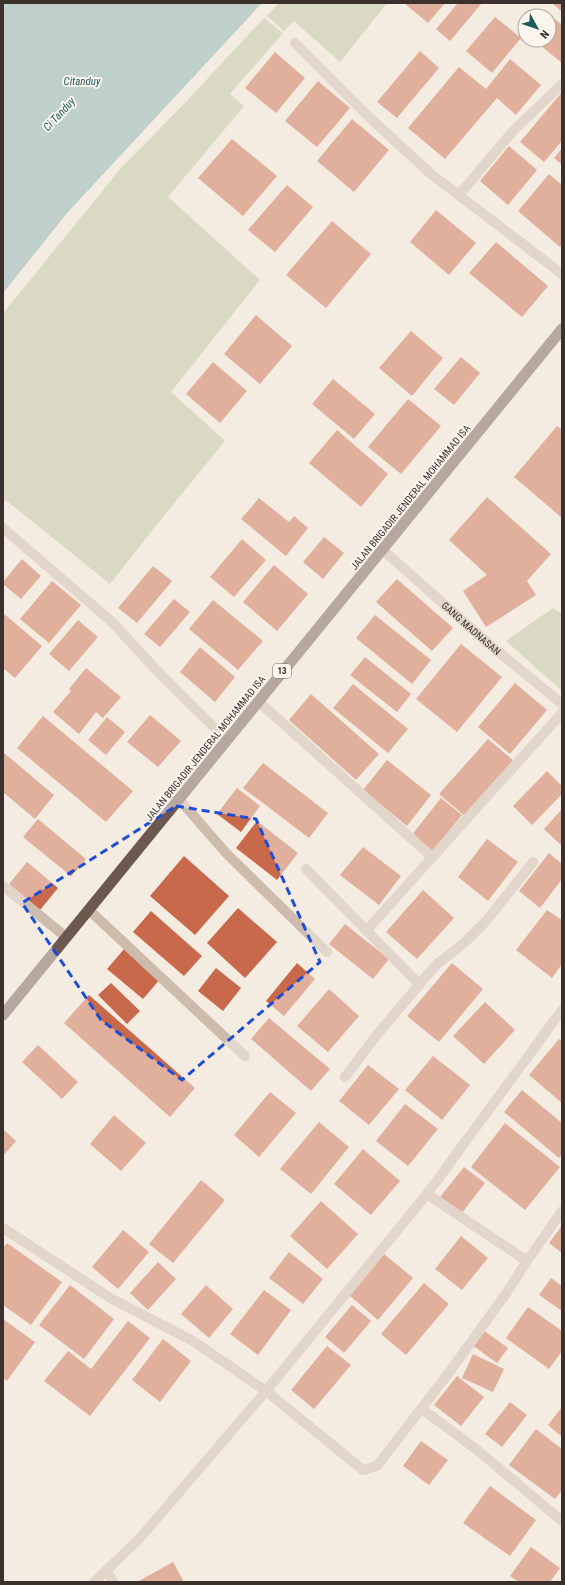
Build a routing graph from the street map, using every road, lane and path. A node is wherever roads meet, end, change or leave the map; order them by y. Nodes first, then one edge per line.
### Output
1 (294, 42) dead end
2 (562, 84) edge
3 (459, 196) junction
4 (562, 274) edge
5 (562, 329) edge
6 (3, 528) edge
7 (383, 550) junction
8 (258, 701) junction
9 (562, 704) edge
10 (562, 713) edge
11 (227, 740) junction
12 (179, 799) junction
13 (432, 857) junction
14 (533, 862) dead end
15 (306, 869) dead end
16 (3, 886) edge
17 (89, 910) junction
18 (366, 930) junction
19 (66, 937) junction
20 (328, 952) dead end
21 (419, 984) junction
22 (562, 1010) edge
23 (3, 1015) edge
24 (245, 1056) dead end
25 (345, 1077) dead end
26 (427, 1194) junction
27 (562, 1211) edge
28 (3, 1228) edge
29 (527, 1261) junction
30 (266, 1391) junction
31 (422, 1410) junction
32 (562, 1521) edge
33 (107, 1570) junction
34 (94, 1582) edge
35 (113, 1582) edge

1 - 3 street
2 - 3 street
3 - 4 street
5 - 7 highway, JALAN BRIGADIR JENDERAL MOHAMMAD ISA / 13
6 - 11 street
7 - 8 highway, JALAN BRIGADIR JENDERAL MOHAMMAD ISA / 13
7 - 9 street, GANG MADNASAN
8 - 11 highway, JALAN BRIGADIR JENDERAL MOHAMMAD ISA / 13
8 - 13 street
10 - 13 street
11 - 12 highway, JALAN BRIGADIR JENDERAL MOHAMMAD ISA / 13
12 - 17 highway, JALAN BRIGADIR JENDERAL MOHAMMAD ISA / 13
12 - 20 street
13 - 18 street
14 - 21 street
15 - 18 street
16 - 19 street
17 - 19 highway, JALAN BRIGADIR JENDERAL MOHAMMAD ISA / 13
17 - 24 street
18 - 21 street
19 - 23 highway, JALAN BRIGADIR JENDERAL MOHAMMAD ISA / 13
21 - 25 street
22 - 26 street
26 - 29 street
26 - 30 street
27 - 29 street
28 - 30 street
29 - 31 street
30 - 31 street
30 - 33 street
31 - 32 street
33 - 34 street
33 - 35 street

